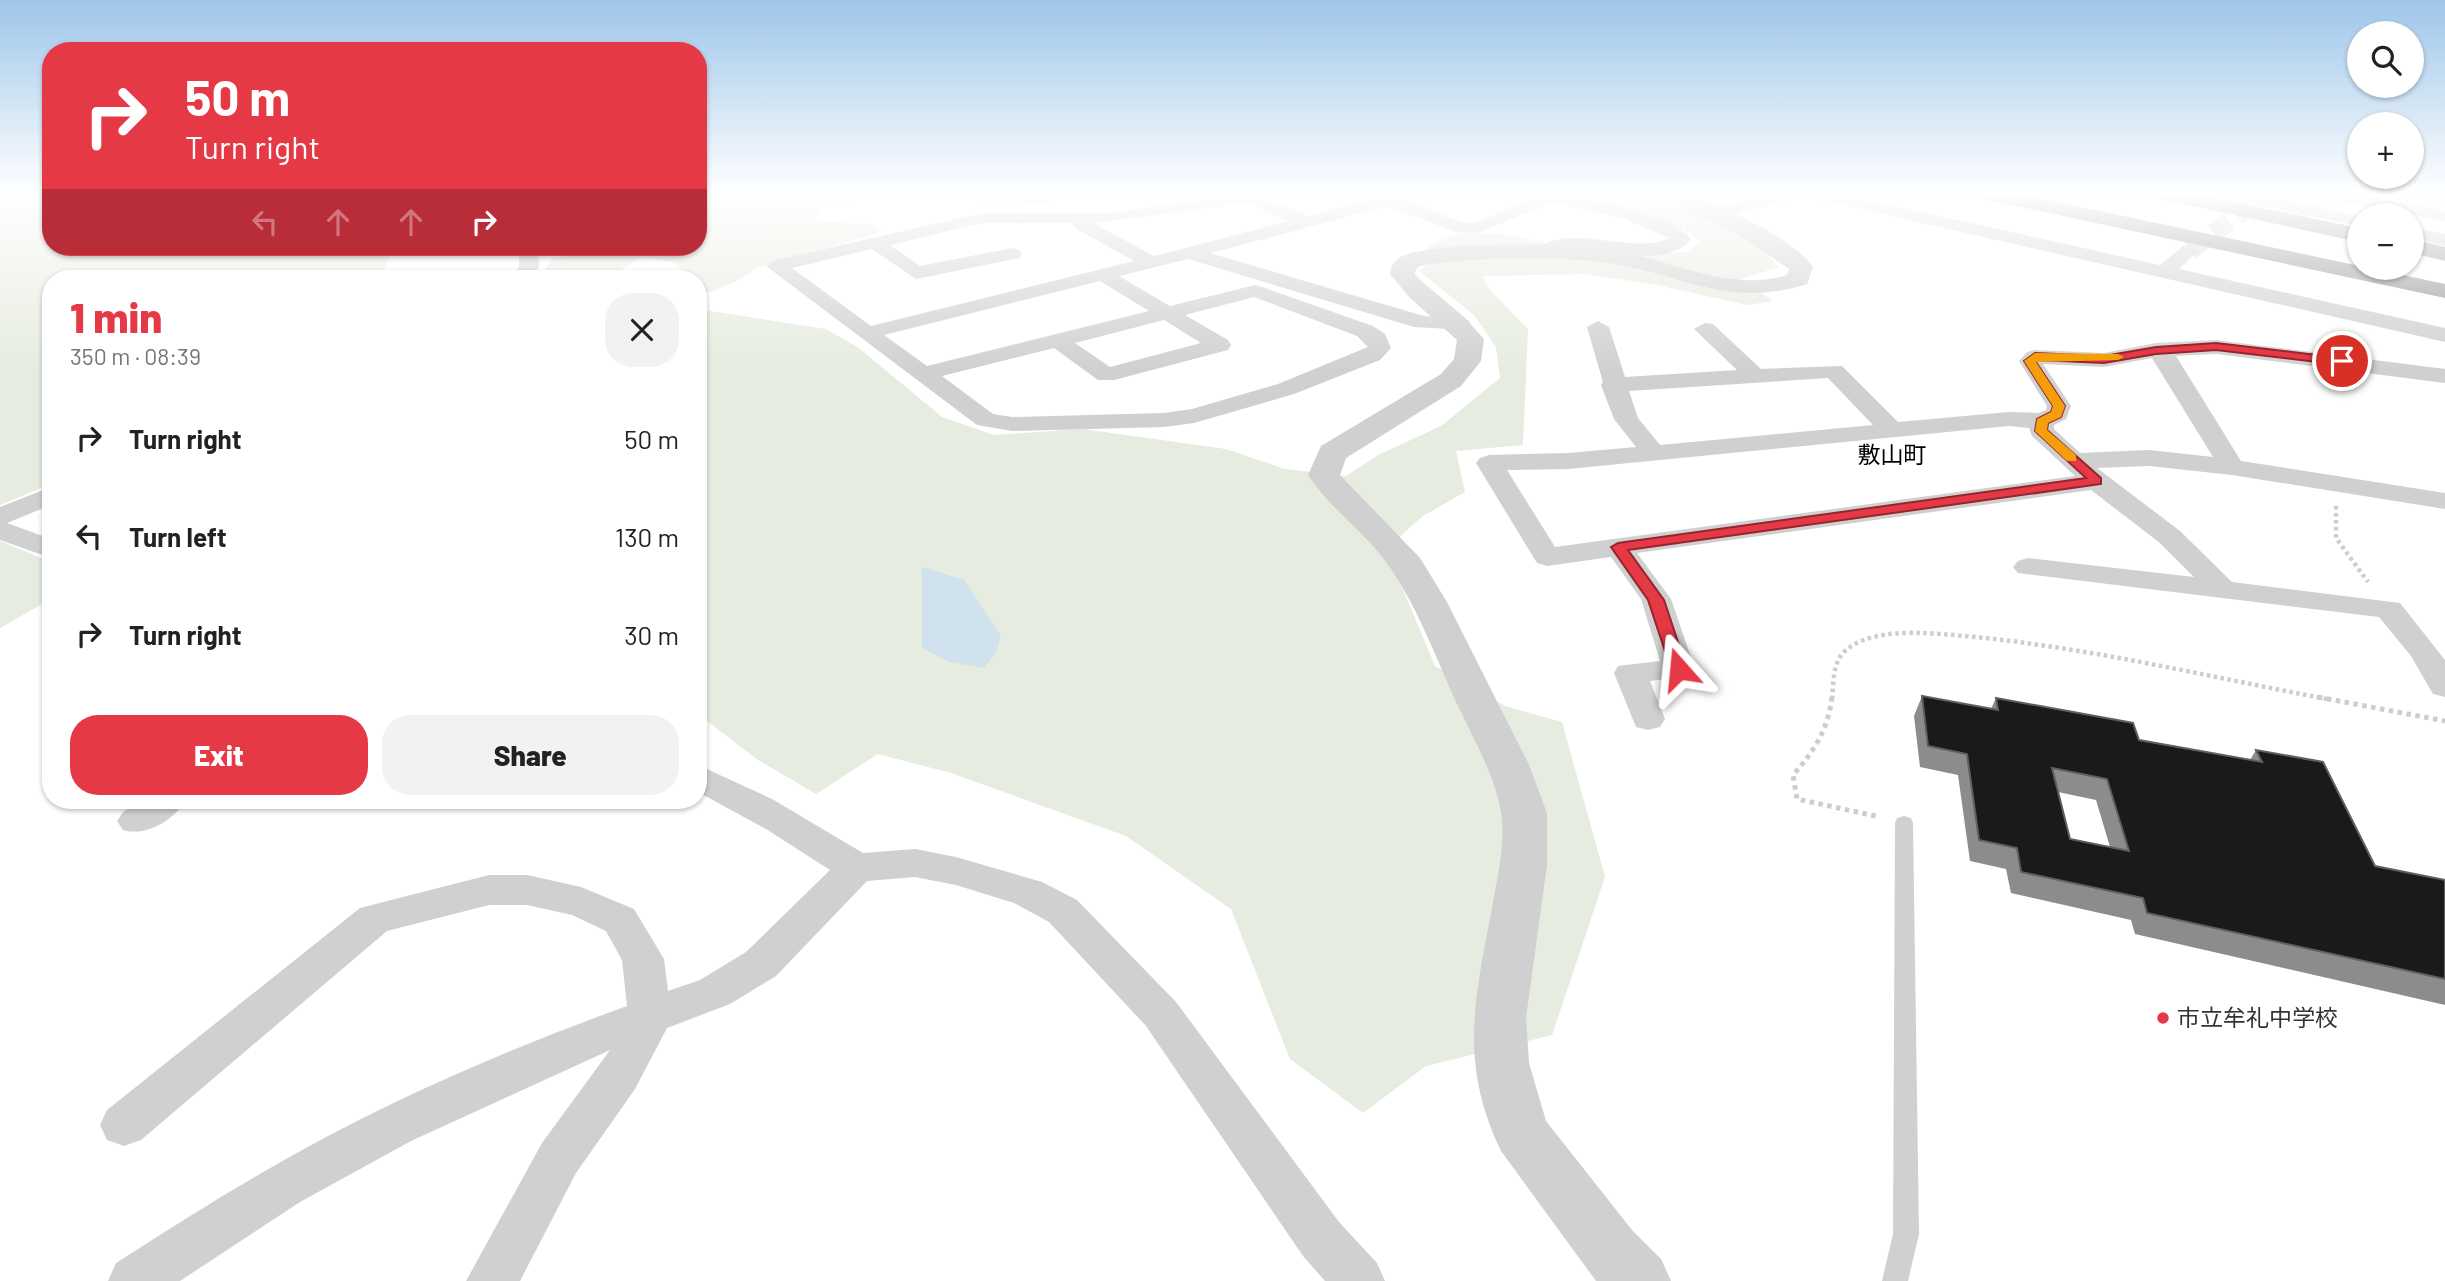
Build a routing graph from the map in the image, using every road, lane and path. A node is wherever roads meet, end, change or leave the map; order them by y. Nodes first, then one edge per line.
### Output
1 (837, 252) edge
2 (887, 252) edge
3 (1009, 252) edge
4 (1131, 252) edge
5 (1193, 252) edge
6 (1783, 252) edge
7 (2074, 252) edge
8 (2188, 252) tunnel mouth
9 (2260, 252) edge
10 (2326, 252) edge
11 (1189, 253) junction
12 (1012, 254) junction
13 (1544, 254) joint
14 (2347, 256) edge
15 (1153, 264) junction
16 (2164, 272) junction
17 (2424, 273) edge
18 (1105, 275) junction
19 (2445, 278) edge
20 (1061, 287) junction
21 (2445, 291) edge
22 (1168, 312) junction
23 (1460, 325) junction
24 (1598, 327) dead end
25 (1705, 329) dead end
26 (871, 332) junction
27 (2445, 335) edge
28 (1057, 340) junction
29 (2156, 351) junction
30 (924, 374) junction
31 (1756, 376) junction
32 (2445, 376) edge
33 (1613, 385) junction
34 (2042, 421) junction
35 (1892, 429) junction
36 (1654, 453) junction
37 (2074, 461) junction
38 (2232, 467) junction
39 (2096, 481) junction
40 (2330, 485) junction
41 (42, 499) edge
42 (2445, 501) edge
43 (0, 517) edge
44 (0, 530) edge
45 (42, 546) edge
46 (1618, 547) junction
47 (2028, 567) dead end
48 (2224, 590) junction
49 (2389, 609) junction
50 (2445, 687) edge
51 (1648, 719) dead end
52 (2445, 722) edge
53 (707, 782) edge
54 (154, 809) edge
55 (136, 821) dead end
56 (1904, 822) joint
57 (856, 868) junction
58 (650, 1018) junction
59 (124, 1125) dead end
60 (1351, 1279) edge
61 (134, 1281) edge
62 (492, 1281) edge
63 (1639, 1281) edge
64 (1895, 1281) edge

1 - 26 street
2 - 12 street
3 - 12 street
4 - 15 street
5 - 11 street
6 - 13 street
7 - 16 street
8 - 16 street
9 - 21 highway
10 - 14 highway
11 - 15 street
11 - 23 street
12 - 20 street
13 - 23 street
15 - 18 street
16 - 27 street
17 - 19 highway
18 - 20 street
18 - 22 street
20 - 26 street
22 - 28 street
22 - 28 street
22 - 30 street
23 - 63 street
24 - 33 street
25 - 31 street
26 - 30 street
28 - 30 street
29 - 32 street
29 - 34 street
29 - 38 street
31 - 33 street
31 - 35 street
33 - 36 street
34 - 35 street
34 - 37 street
35 - 36 street
36 - 46 street
37 - 38 street
37 - 39 street
38 - 40 street
39 - 46 street
39 - 48 street
40 - 42 street
40 - 49 path
41 - 43 street
44 - 45 street
46 - 51 street
47 - 48 street
48 - 49 street
49 - 50 street
52 - 56 path
53 - 57 street
54 - 55 street
56 - 64 lane
57 - 58 street
57 - 60 street
58 - 59 street
58 - 61 street
58 - 62 street

